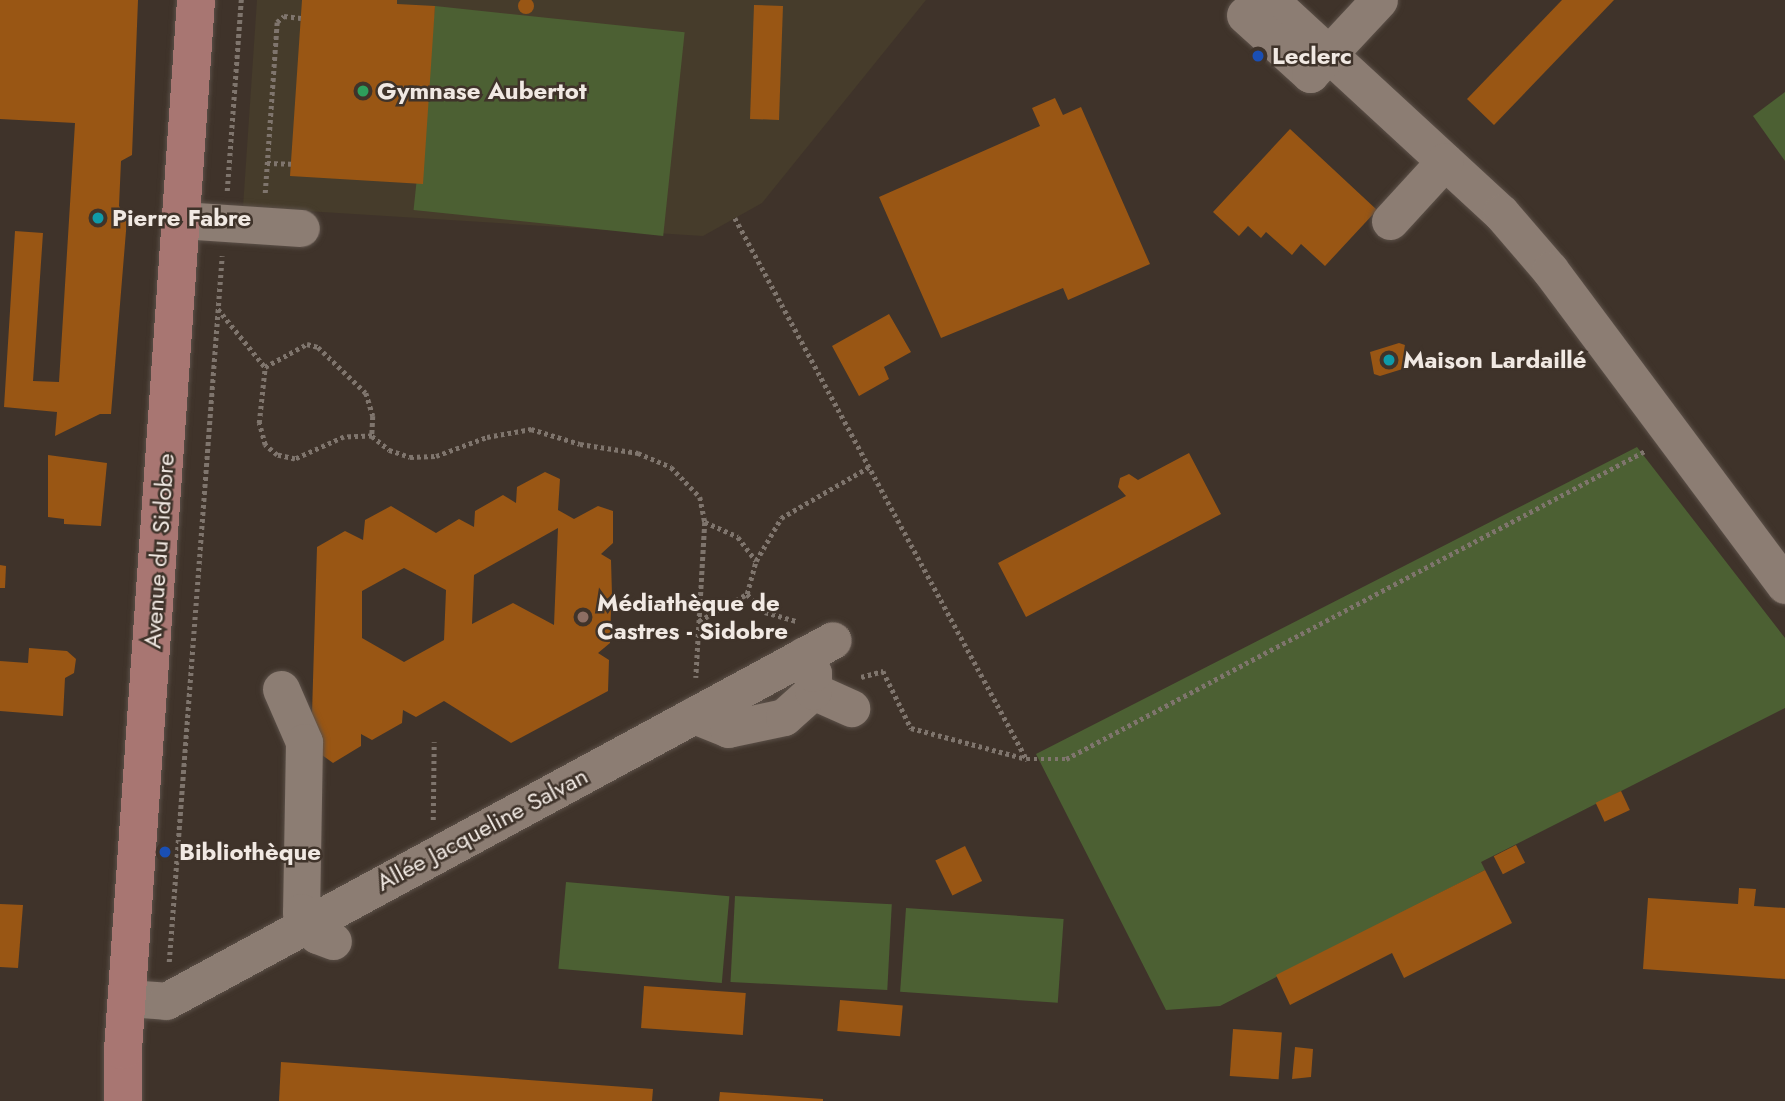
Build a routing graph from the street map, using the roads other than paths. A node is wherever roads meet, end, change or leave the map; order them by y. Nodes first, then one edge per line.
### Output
1 (196, 0) edge
2 (1379, 0) edge
3 (1258, 7) edge
4 (1319, 64) junction
5 (1445, 161) junction
6 (181, 220) junction
7 (1390, 221) dead end
8 (301, 228) dead end
9 (1785, 585) edge
10 (281, 689) dead end
11 (813, 691) junction
12 (689, 701) junction
13 (850, 708) dead end
14 (320, 932) junction
15 (127, 999) junction
16 (123, 1050) junction
17 (115, 1101) edge
18 (123, 1101) edge

1 - 6 main road, Avenue du Sidobre
2 - 4 street
3 - 4 street
4 - 5 street
5 - 7 street
5 - 9 street
6 - 8 street
6 - 15 main road, Avenue du Sidobre
10 - 14 street
11 - 12 street
11 - 12 street, Allée Jacqueline Salvan
11 - 13 street
12 - 14 street, Allée Jacqueline Salvan
14 - 15 street, Allée Jacqueline Salvan
15 - 16 main road, Avenue du Sidobre
16 - 17 main road
16 - 18 main road, Avenue du Sidobre

